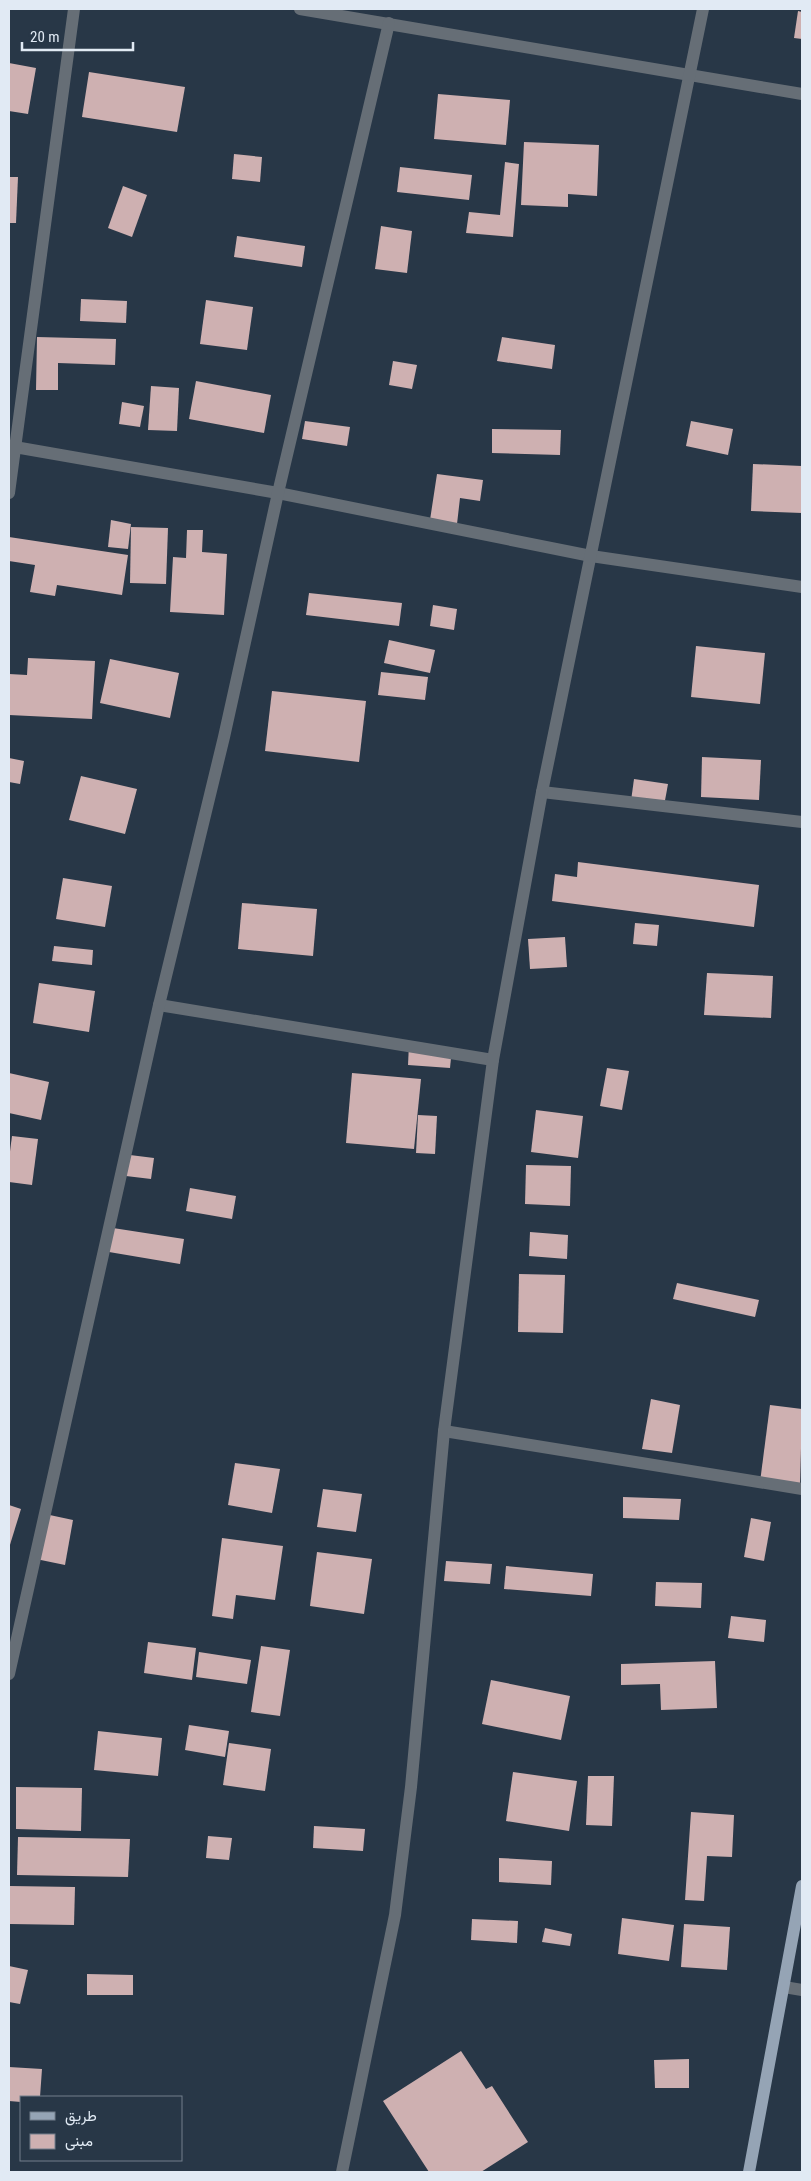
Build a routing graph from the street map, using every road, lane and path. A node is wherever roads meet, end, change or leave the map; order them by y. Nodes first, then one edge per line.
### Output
1 (74, 9) edge
2 (300, 9) edge
3 (702, 9) edge
4 (389, 22) junction
5 (689, 76) junction
6 (802, 94) edge
7 (12, 446) edge
8 (9, 493) edge
9 (278, 493) junction
10 (591, 556) junction
11 (802, 587) edge
12 (542, 792) junction
13 (802, 822) edge
14 (158, 1005) junction
15 (493, 1060) junction
16 (444, 1431) junction
17 (802, 1489) edge
18 (9, 1674) edge
19 (802, 1886) edge
20 (784, 1987) junction
21 (802, 1990) edge
22 (342, 2172) edge
23 (750, 2172) edge

1 - 7 street
2 - 4 street
3 - 5 street
4 - 5 street
4 - 9 street
5 - 6 street
5 - 10 street
7 - 8 street
7 - 9 street
9 - 10 street
9 - 14 street
10 - 11 street
10 - 12 street
12 - 13 street
12 - 15 street
14 - 15 street
14 - 18 street
15 - 16 street
16 - 17 street
16 - 22 street
19 - 20 main road
20 - 21 street
20 - 23 main road

